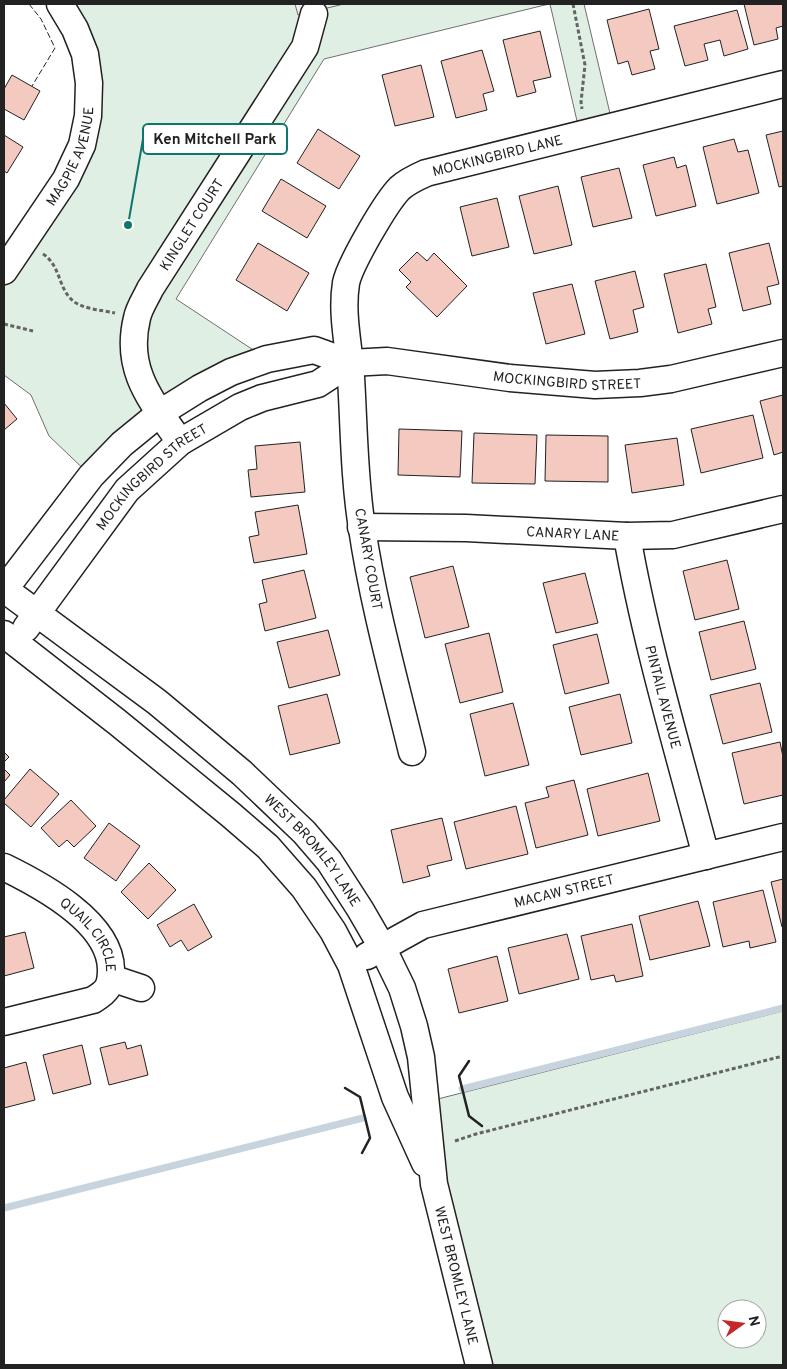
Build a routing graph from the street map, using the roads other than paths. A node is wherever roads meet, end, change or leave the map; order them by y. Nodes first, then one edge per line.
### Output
1 (60, 4) edge
2 (314, 14) dead end
3 (783, 84) edge
4 (4, 271) edge
5 (783, 353) edge
6 (350, 363) junction
7 (160, 413) junction
8 (180, 442) junction
9 (783, 509) edge
10 (361, 527) junction
11 (627, 536) junction
12 (4, 589) edge
13 (37, 613) junction
14 (8, 644) edge
15 (412, 752) dead end
16 (783, 837) edge
17 (706, 856) junction
18 (4, 867) edge
19 (382, 947) junction
20 (351, 965) junction
21 (111, 978) junction
22 (141, 988) dead end
23 (4, 1022) edge
24 (434, 1184) junction
25 (479, 1365) edge

1 - 4 street, MAGPIE AVENUE
2 - 7 street, KINGLET COURT
3 - 6 street, MOCKINGBIRD LANE
5 - 6 street, MOCKINGBIRD STREET
6 - 7 street, MOCKINGBIRD STREET
6 - 8 street, MOCKINGBIRD STREET
6 - 10 street, CANARY COURT
7 - 8 street, KINGLET COURT
7 - 12 street, MOCKINGBIRD STREET
8 - 13 street, MOCKINGBIRD STREET
9 - 11 street, CANARY LANE
10 - 11 street, CANARY LANE
10 - 15 street, CANARY COURT
11 - 17 street, PINTAIL AVENUE
12 - 13 street, WEST BROMLEY LANE
13 - 14 street, MOCKINGBIRD STREET
13 - 19 street, WEST BROMLEY LANE
14 - 20 street, WEST BROMLEY LANE
16 - 17 street, MACAW STREET
17 - 19 street, MACAW STREET
18 - 21 street, QUAIL CIRCLE
19 - 20 street, MACAW STREET
19 - 24 street, WEST BROMLEY LANE
20 - 24 street, WEST BROMLEY LANE
21 - 22 street
21 - 23 street, QUAIL CIRCLE
24 - 25 street, WEST BROMLEY LANE

